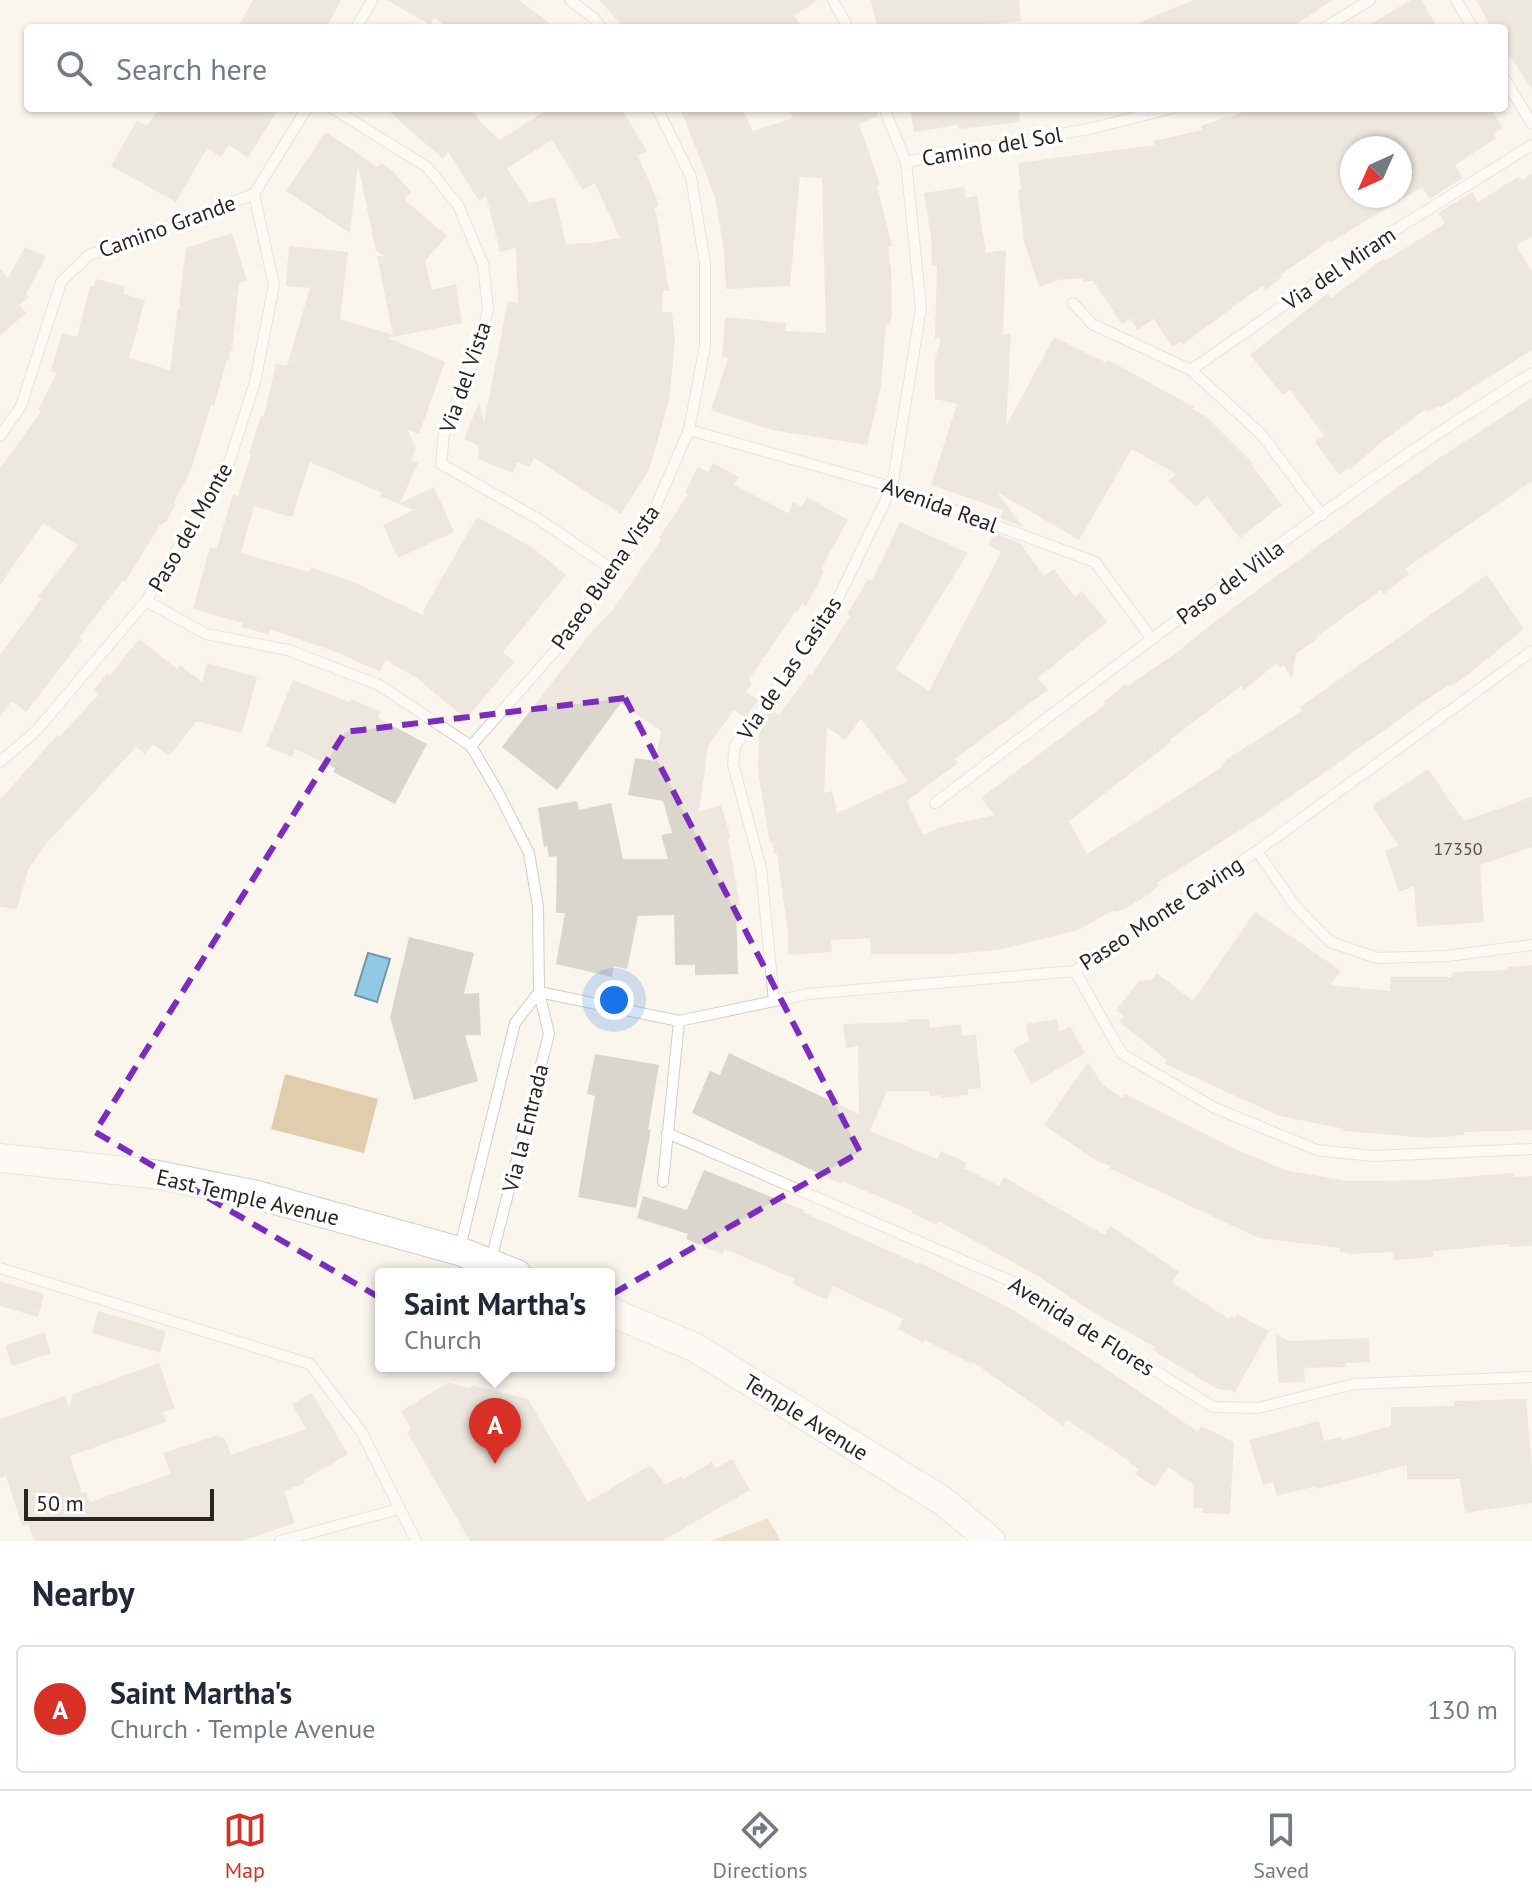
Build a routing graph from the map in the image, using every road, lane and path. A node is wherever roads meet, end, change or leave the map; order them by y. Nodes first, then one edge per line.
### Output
1 (372, 0) edge
2 (570, 0) edge
3 (833, 0) edge
4 (1370, 0) edge
5 (1456, 0) edge
6 (358, 24) edge
7 (598, 24) edge
8 (846, 24) edge
9 (1331, 24) edge
10 (1471, 24) edge
11 (1508, 85) edge
12 (305, 112) edge
13 (338, 112) edge
14 (659, 112) edge
15 (886, 112) edge
16 (1156, 112) edge
17 (1532, 124) edge
18 (1532, 145) edge
19 (906, 162) junction
20 (254, 194) junction
21 (1073, 303) dead end
22 (1191, 370) junction
23 (1532, 373) edge
24 (689, 430) junction
25 (0, 436) edge
26 (892, 487) junction
27 (1322, 515) junction
28 (613, 570) junction
29 (146, 601) junction
30 (1152, 639) junction
31 (1532, 651) edge
32 (471, 746) junction
33 (0, 762) edge
34 (935, 803) dead end
35 (1257, 851) junction
36 (1532, 945) edge
37 (1075, 971) junction
38 (539, 992) junction
39 (774, 1001) junction
40 (679, 1021) junction
41 (667, 1133) junction
42 (1532, 1149) edge
43 (0, 1158) edge
44 (663, 1182) dead end
45 (459, 1251) junction
46 (490, 1264) junction
47 (0, 1268) edge
48 (501, 1268) edge
49 (615, 1314) edge
50 (1532, 1377) edge
51 (399, 1509) junction
52 (280, 1541) edge
53 (416, 1541) edge
54 (991, 1541) edge

1 - 6 lane
2 - 7 lane
3 - 8 lane
4 - 9 lane
5 - 10 lane
11 - 17 lane
12 - 20 lane, Camino Grande
13 - 28 lane, Via del Vista
14 - 24 lane, Paseo Buena Vista
15 - 19 lane, Via de Las Casitas
16 - 19 lane, Camino del Sol
18 - 22 lane, Via del Miram
19 - 26 lane, Via de Las Casitas
20 - 25 lane, Camino Grande
20 - 29 lane, Paso del Monte
21 - 22 lane
22 - 27 lane
23 - 27 lane, Paso del Villa
24 - 26 lane, Avenida Real
24 - 28 lane, Paseo Buena Vista
26 - 30 lane, Avenida Real
26 - 39 lane, Via de Las Casitas
27 - 30 lane, Paso del Villa
28 - 32 lane, Paseo Buena Vista
29 - 32 lane, Via la Entrada
29 - 33 lane, Paso del Monte
30 - 34 lane, Paso del Villa
31 - 35 lane, Paseo Monte Caving
32 - 38 lane, Via la Entrada
35 - 36 lane
35 - 37 lane, Paseo Monte Caving
37 - 39 lane, Paseo Monte Caving
37 - 42 lane
38 - 40 lane, Paseo Monte Caving
38 - 45 lane, Via la Entrada
38 - 46 lane, Via la Entrada
39 - 40 lane, Paseo Monte Caving
40 - 41 lane
41 - 44 lane
41 - 50 lane, Avenida de Flores
43 - 45 main road, East Temple Avenue
45 - 46 main road, East Temple Avenue
46 - 48 main road
47 - 51 lane
49 - 54 main road, Temple Avenue
51 - 52 lane
51 - 53 lane

